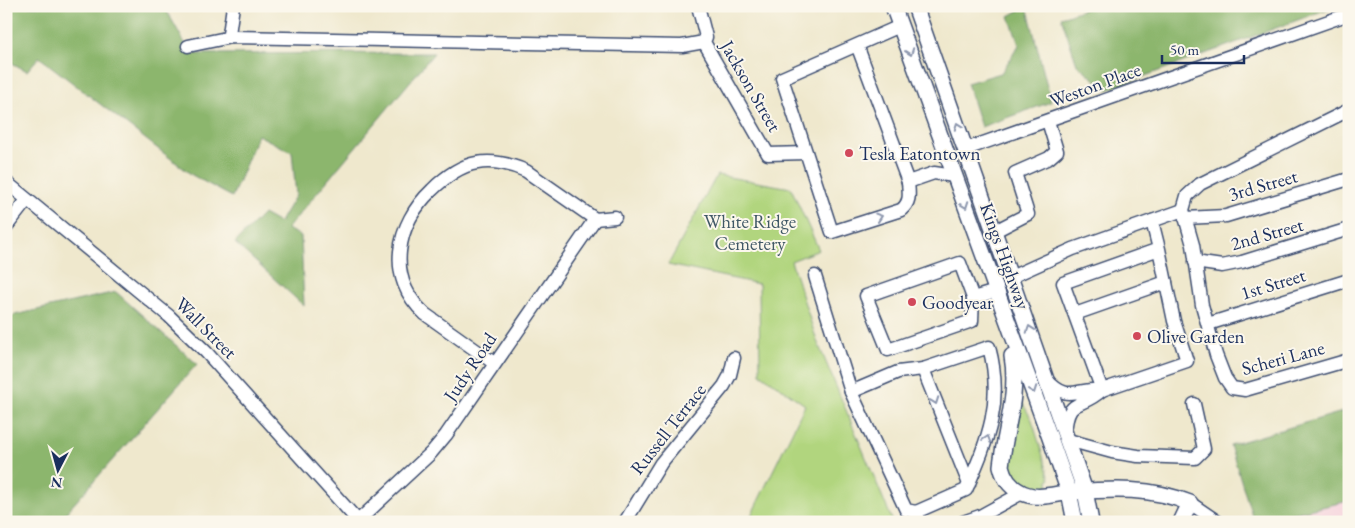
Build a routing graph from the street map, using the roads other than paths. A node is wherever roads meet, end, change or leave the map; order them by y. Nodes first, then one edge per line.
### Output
1 (233, 6) edge
2 (698, 6) edge
3 (893, 6) edge
4 (915, 6) edge
5 (1349, 14) edge
6 (900, 26) junction
7 (231, 37) junction
8 (704, 42) junction
9 (857, 45) junction
10 (188, 46) dead end
11 (1349, 110) edge
12 (1048, 121) junction
13 (966, 149) junction
14 (806, 153) junction
15 (954, 176) junction
16 (1349, 179) edge
17 (6, 182) edge
18 (908, 182) junction
19 (28, 200) junction
20 (1184, 214) junction
21 (615, 216) dead end
22 (595, 219) junction
23 (1152, 221) junction
24 (6, 227) edge
25 (1349, 229) edge
26 (996, 231) junction
27 (1159, 249) junction
28 (1195, 262) junction
29 (815, 276) dead end
30 (1012, 277) junction
31 (1349, 280) edge
32 (1166, 282) junction
33 (996, 291) junction
34 (973, 298) junction
35 (1004, 312) junction
36 (1075, 314) junction
37 (1208, 324) junction
38 (734, 358) dead end
39 (1349, 360) edge
40 (494, 363) junction
41 (923, 369) junction
42 (1047, 380) junction
43 (1102, 390) junction
44 (850, 392) junction
45 (1194, 404) dead end
46 (1067, 437) junction
47 (969, 484) junction
48 (1085, 491) junction
49 (1069, 492) junction
50 (1022, 493) junction
51 (1190, 503) junction
52 (918, 517) edge
53 (359, 521) edge
54 (625, 522) edge
55 (963, 522) edge
56 (1075, 522) edge
57 (1091, 522) edge
58 (1181, 522) edge
59 (1218, 522) edge

1 - 7 street
2 - 8 street, Jackson Street
3 - 6 main road, Kings Highway
13 -> 4 main road, Kings Highway
5 - 12 street, Weston Place
6 - 9 street
6 -> 15 main road, Kings Highway
7 - 8 street
7 - 10 street
8 - 14 street, Jackson Street
9 - 14 street
9 - 18 street
11 - 20 street
12 - 13 street, Weston Place
12 - 26 street
13 - 26 main road, Kings Highway
14 -> 18 street
15 - 18 street
15 -> 33 main road, Kings Highway
16 - 20 street, 3rd Street
17 - 19 street, Wall Street
19 - 24 street
19 - 53 street, Wall Street
20 - 23 street
20 - 28 street, Scheri Lane
21 - 22 street
22 - 40 street, Judy Road
22 - 40 street
23 - 27 street
23 - 30 street
25 - 28 street, 2nd Street
26 - 30 main road, Kings Highway
27 - 32 street
27 - 36 street
28 - 37 street, Scheri Lane
29 - 44 street
42 -> 30 main road, Kings Highway
31 - 37 street, 1st Street
32 - 36 street
32 - 43 street
33 - 34 street
33 - 35 main road, Kings Highway
34 - 34 street
35 -> 49 main road, Kings Highway
35 - 50 main road
36 - 43 street
37 - 39 street, Scheri Lane
38 - 54 street, Russell Terrace
40 - 53 street, Judy Road
41 - 44 street
41 -> 47 street
47 -> 41 street
42 - 43 street
42 - 46 main road, Kings Highway
43 - 46 street
44 - 52 street
45 - 46 street
46 - 48 main road, Kings Highway
47 - 52 street
48 - 49 main road
48 - 51 main road
48 - 57 main road, Kings Highway
49 - 50 main road
49 - 56 main road, Kings Highway
50 - 55 street
51 - 58 main road
51 - 59 street

